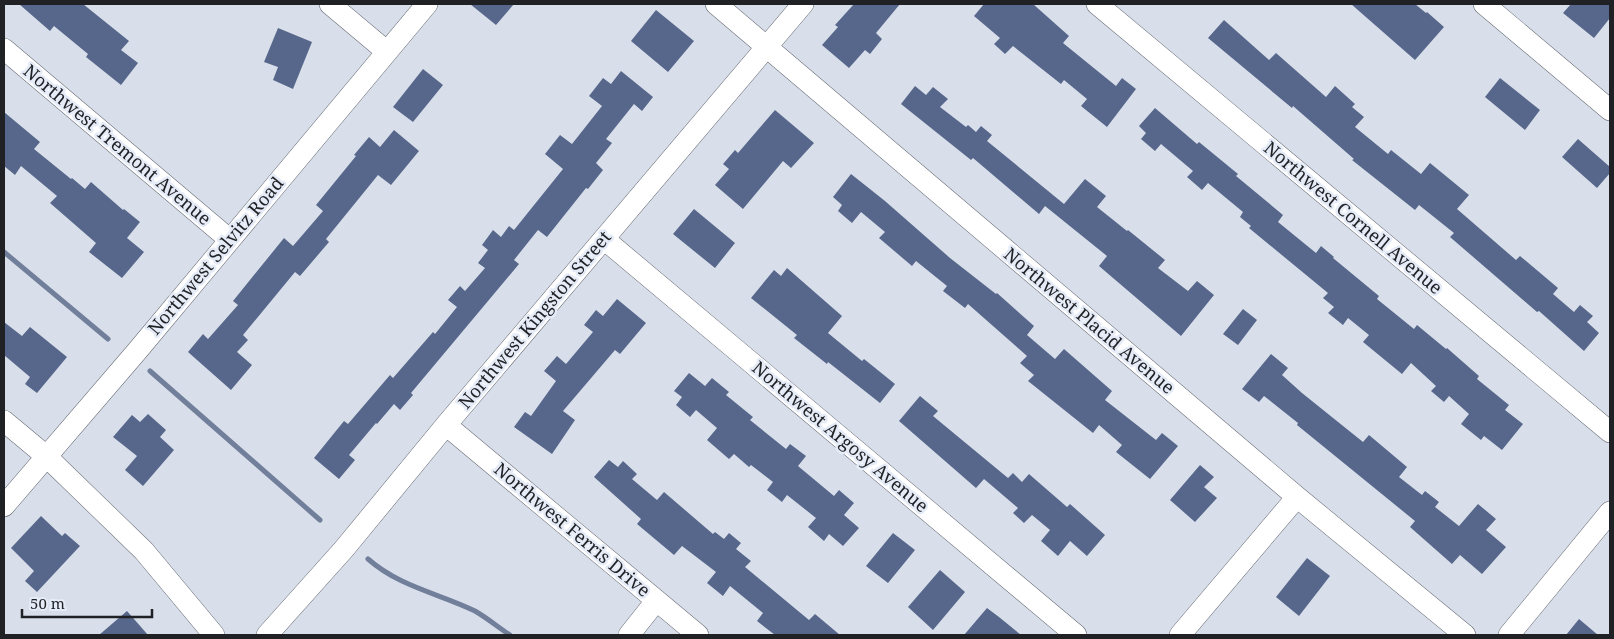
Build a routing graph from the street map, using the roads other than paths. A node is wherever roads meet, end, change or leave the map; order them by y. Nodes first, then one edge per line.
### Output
1 (330, 4) edge
2 (427, 4) edge
3 (716, 4) edge
4 (803, 4) edge
5 (1097, 4) edge
6 (1484, 4) edge
7 (767, 47) junction
8 (4, 50) edge
9 (386, 51) junction
10 (1610, 110) edge
11 (604, 239) junction
12 (230, 240) junction
13 (4, 420) edge
14 (446, 425) junction
15 (1610, 432) edge
16 (46, 456) junction
17 (1297, 497) junction
18 (4, 506) edge
19 (1610, 512) edge
20 (656, 601) junction
21 (214, 635) edge
22 (267, 635) edge
23 (629, 635) edge
24 (698, 635) edge
25 (1076, 635) edge
26 (1180, 635) edge
27 (1465, 635) edge
28 (1509, 635) edge

1 - 9 street
2 - 9 street, Northwest Selvitz Road
3 - 7 street, Northwest Placid Avenue
4 - 7 street, Northwest Kingston Street
5 - 15 street, Northwest Cornell Avenue
6 - 10 street
7 - 11 street, Northwest Kingston Street
7 - 17 street, Northwest Placid Avenue
8 - 12 street, Northwest Tremont Avenue
9 - 12 street, Northwest Selvitz Road
11 - 14 street, Northwest Kingston Street
11 - 25 street, Northwest Argosy Avenue
12 - 16 street, Northwest Selvitz Road
13 - 16 street
14 - 20 street, Northwest Ferris Drive
14 - 22 street, Northwest Kingston Street
16 - 18 street, Northwest Selvitz Road
16 - 21 street
17 - 26 street
17 - 27 street, Northwest Placid Avenue
19 - 28 street
20 - 23 street
20 - 24 street, Northwest Ferris Drive

